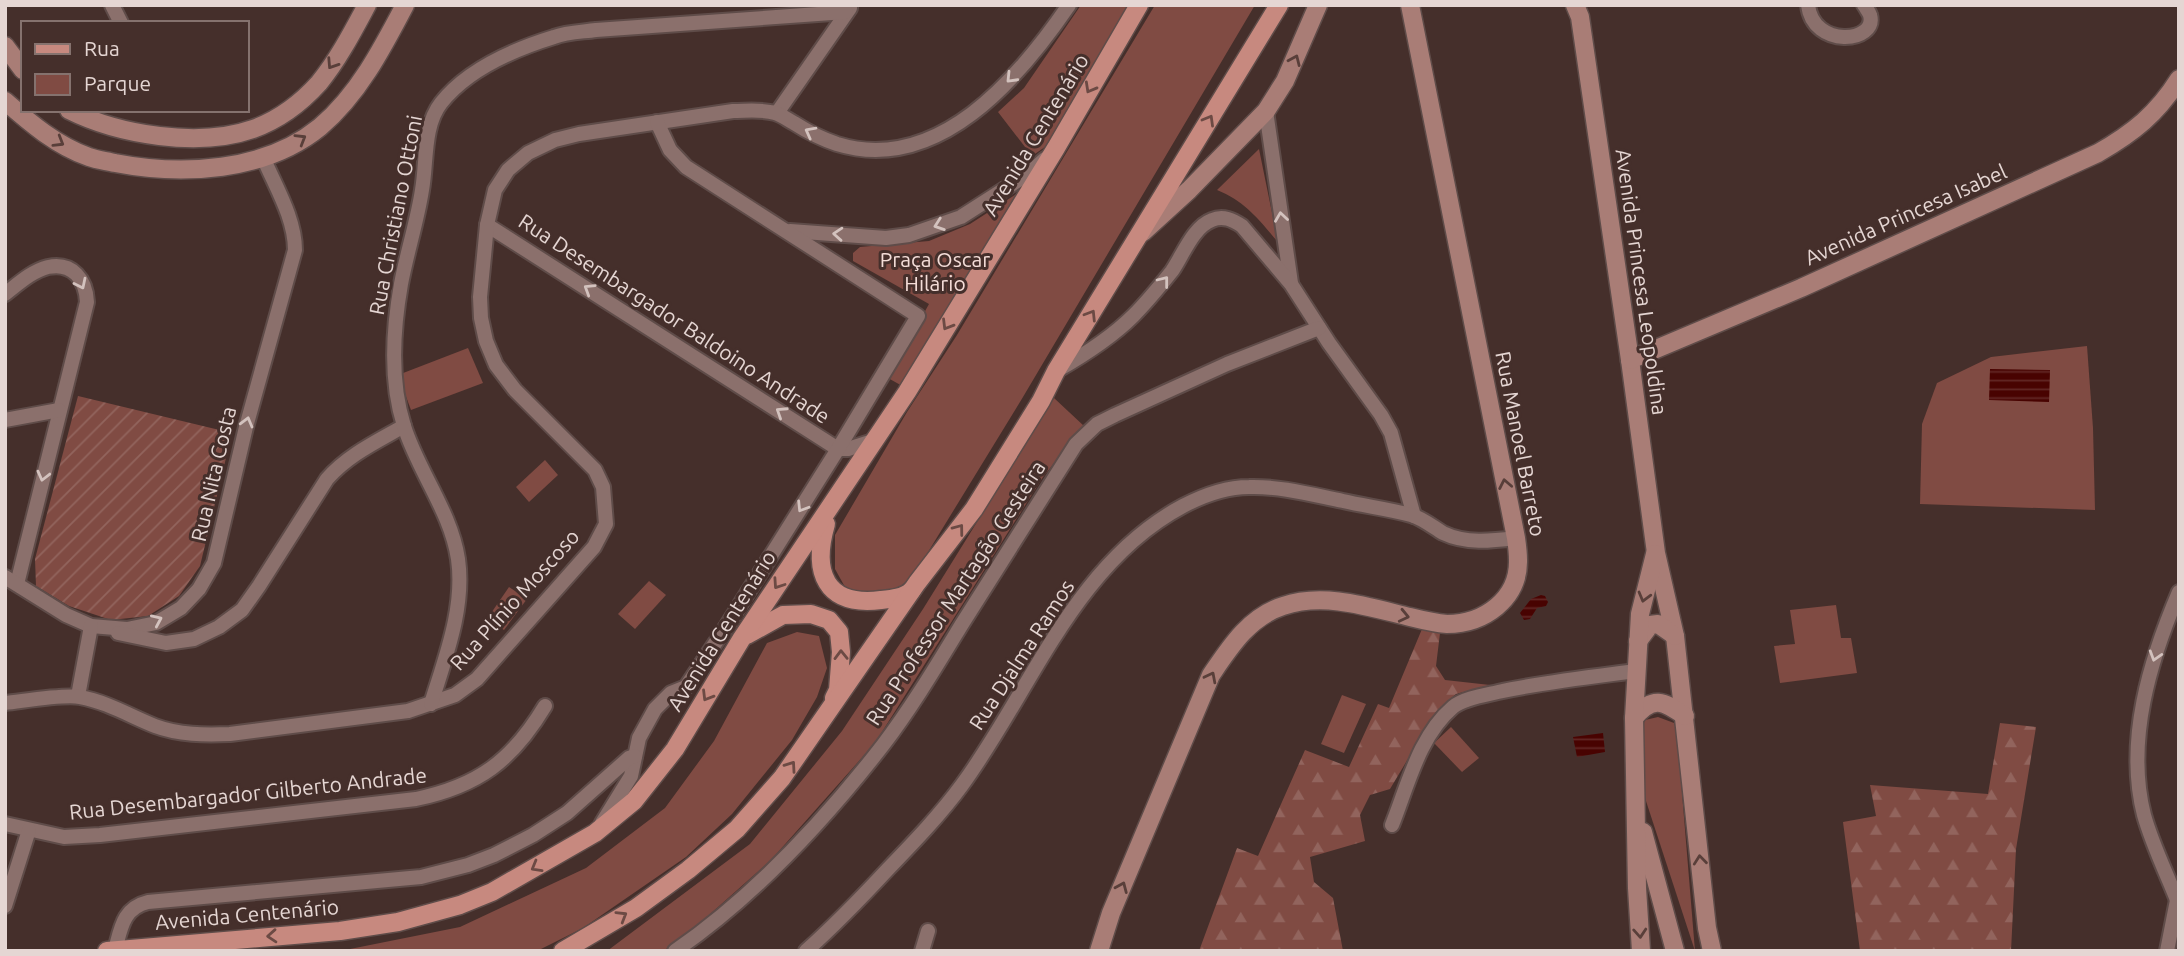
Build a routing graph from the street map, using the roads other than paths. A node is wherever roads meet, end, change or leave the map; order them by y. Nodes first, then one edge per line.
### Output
1 (112, 5) edge
2 (367, 5) edge
3 (405, 5) edge
4 (1069, 5) edge
5 (1139, 5) edge
6 (1279, 5) edge
7 (1318, 5) edge
8 (1410, 5) edge
9 (1808, 5) edge
10 (1864, 5) edge
11 (849, 9) edge
12 (1578, 11) edge
13 (120, 21) edge
14 (5, 46) edge
15 (21, 67) edge
16 (2179, 79) edge
17 (5, 101) edge
18 (1266, 111) junction
19 (74, 112) edge
20 (777, 113) junction
21 (657, 122) junction
22 (1056, 148) junction
23 (263, 157) junction
24 (487, 225) junction
25 (789, 232) junction
26 (1140, 235) junction
27 (1291, 284) junction
28 (5, 294) edge
29 (1319, 328) junction
30 (1630, 360) junction
31 (1056, 371) junction
32 (59, 410) junction
33 (5, 420) edge
34 (404, 426) junction
35 (873, 441) junction
36 (838, 449) junction
37 (831, 507) junction
38 (1414, 516) junction
39 (1516, 538) junction
40 (1656, 553) junction
41 (11, 581) edge
42 (918, 583) junction
43 (2179, 592) edge
44 (91, 626) junction
45 (1675, 636) junction
46 (742, 638) junction
47 (1638, 641) junction
48 (1636, 671) junction
49 (78, 696) junction
50 (5, 703) edge
51 (431, 704) junction
52 (545, 706) dead end
53 (1685, 716) junction
54 (1634, 718) junction
55 (823, 720) junction
56 (635, 756) junction
57 (1635, 794) junction
58 (5, 824) edge
59 (1392, 825) dead end
60 (29, 830) junction
61 (595, 833) junction
62 (2178, 899) edge
63 (5, 906) edge
64 (928, 931) dead end
65 (115, 950) edge
66 (107, 951) edge
67 (563, 951) edge
68 (676, 951) edge
69 (806, 951) edge
70 (922, 951) edge
71 (1099, 951) edge
72 (1641, 951) edge
73 (1675, 951) edge
74 (1710, 951) edge
75 (2167, 951) edge

1 - 13 street
2 -> 19 main road
23 -> 3 main road
4 -> 20 street, Rua Plínio Moscoso
5 -> 22 main road, Avenida Centenário
26 -> 6 main road
18 -> 7 main road
39 -> 8 main road, Rua Manoel Barreto
9 - 10 street
11 - 20 street
11 - 34 street, Rua Christiano Ottoni
12 - 30 main road, Avenida Princesa Leopoldina
14 - 15 main road
16 - 30 main road, Avenida Princesa Isabel
17 -> 23 main road
18 - 26 main road
27 -> 18 street
20 - 21 street, Rua Plínio Moscoso
21 - 24 street, Rua Plínio Moscoso
21 - 25 street
22 -> 25 street
22 -> 35 main road, Avenida Centenário
44 -> 23 street, Rua Nita Costa
36 -> 24 street, Rua Desembargador Baldoino Andrade
24 - 51 street, Rua Plínio Moscoso
25 - 36 street, Rua Desembargador Baldoino Andrade
31 -> 26 main road
27 - 29 street
31 -> 27 street
28 -> 32 street
29 - 38 street
29 - 68 street, Rua Professor Martagão Gesteira
30 - 40 main road, Avenida Princesa Leopoldina
42 -> 31 main road
32 - 33 street
32 -> 41 street
34 - 44 street
34 - 51 street, Rua Christiano Ottoni
35 - 36 street, Rua Desembargador Baldoino Andrade
35 - 37 main road, Avenida Centenário
36 -> 56 street, Rua Desembargador Baldoino Andrade
37 - 42 main road
37 -> 46 main road, Avenida Centenário
38 - 39 street, Rua Djalma Ramos
38 - 69 street, Rua Djalma Ramos
71 -> 39 main road, Rua Manoel Barreto
40 - 45 main road, Avenida Princesa Leopoldina
40 -> 47 main road, Avenida Princesa Leopoldina
41 - 44 street, Rua Nita Costa
42 - 55 main road
43 -> 62 street
44 - 49 street
45 - 47 main road
45 - 53 main road, Avenida Princesa Leopoldina
55 -> 46 main road
46 -> 61 main road, Avenida Centenário
47 - 48 main road, Avenida Princesa Leopoldina
48 - 54 main road, Avenida Princesa Leopoldina
48 - 59 street
49 - 50 street, Rua Plínio Moscoso
49 - 51 street, Rua Plínio Moscoso
52 - 60 street, Rua Desembargador Gilberto Andrade
53 - 54 main road
74 -> 53 main road, Avenida Princesa Leopoldina
54 - 57 main road, Avenida Princesa Leopoldina
67 -> 55 main road
56 - 61 street, Rua Desembargador Baldoino Andrade
56 - 65 street
57 -> 72 main road, Avenida Princesa Leopoldina
57 - 73 main road
58 - 60 street, Rua Desembargador Gilberto Andrade
60 - 63 street
61 -> 65 main road, Avenida Centenário
62 - 75 street
64 - 70 street
65 - 66 main road, Avenida Centenário

